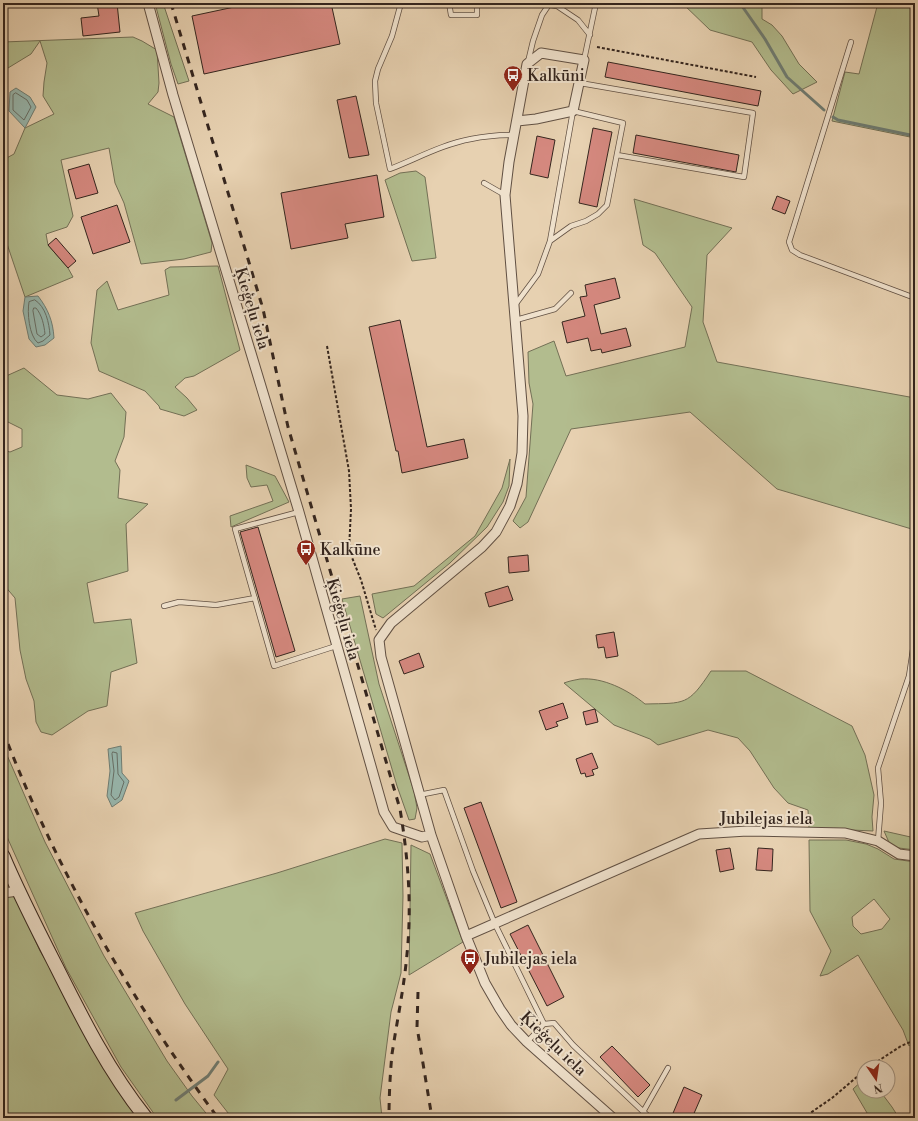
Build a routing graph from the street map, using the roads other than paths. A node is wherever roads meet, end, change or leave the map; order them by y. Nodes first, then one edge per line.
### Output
1 (148, 3) edge
2 (401, 3) edge
3 (449, 3) edge
4 (477, 3) edge
5 (536, 3) edge
6 (596, 3) edge
7 (550, 4) edge
8 (590, 34) junction
9 (851, 42) dead end
10 (584, 60) junction
11 (527, 64) junction
12 (580, 83) junction
13 (573, 111) junction
14 (517, 121) junction
15 (514, 135) junction
16 (617, 155) junction
17 (484, 183) dead end
18 (505, 195) junction
19 (550, 241) junction
20 (571, 293) dead end
21 (915, 298) edge
22 (515, 305) junction
23 (516, 320) junction
24 (299, 512) junction
25 (254, 598) junction
26 (164, 606) dead end
27 (915, 636) edge
28 (336, 646) junction
29 (419, 795) junction
30 (431, 835) junction
31 (878, 841) junction
32 (3, 856) edge
33 (915, 856) edge
34 (18, 891) junction
35 (3, 893) edge
36 (495, 924) junction
37 (466, 936) junction
38 (544, 1024) junction
39 (527, 1042) junction
40 (668, 1068) dead end
41 (644, 1112) junction
42 (146, 1118) edge
43 (612, 1118) edge
44 (650, 1118) edge

1 - 24 street, Ķieģeļu iela
2 - 15 lane
3 - 4 lane
5 - 7 lane
6 - 8 lane
7 - 8 lane
7 - 11 lane
8 - 10 lane
9 - 21 lane
10 - 11 street
10 - 12 street
11 - 14 street
12 - 13 street
12 - 16 lane
13 - 14 street
13 - 16 lane
13 - 19 lane
14 - 15 street
15 - 18 street
16 - 19 lane
17 - 18 lane
18 - 22 street
19 - 22 lane
20 - 23 lane
22 - 23 street
23 - 29 street
24 - 25 lane
24 - 28 street, Ķieģeļu iela
25 - 26 lane
25 - 28 lane
27 - 31 lane
28 - 30 street, Ķieģeļu iela
29 - 30 street
29 - 36 lane
30 - 37 street, Ķieģeļu iela
31 - 33 street, Jubilejas iela
31 - 36 street, Jubilejas iela
32 - 34 main road
34 - 35 street
34 - 42 main road
36 - 37 street, Jubilejas iela
36 - 38 lane
37 - 39 street, Ķieģeļu iela
38 - 39 lane
38 - 41 lane
39 - 43 street, Ķieģeļu iela
40 - 41 lane
41 - 44 lane

